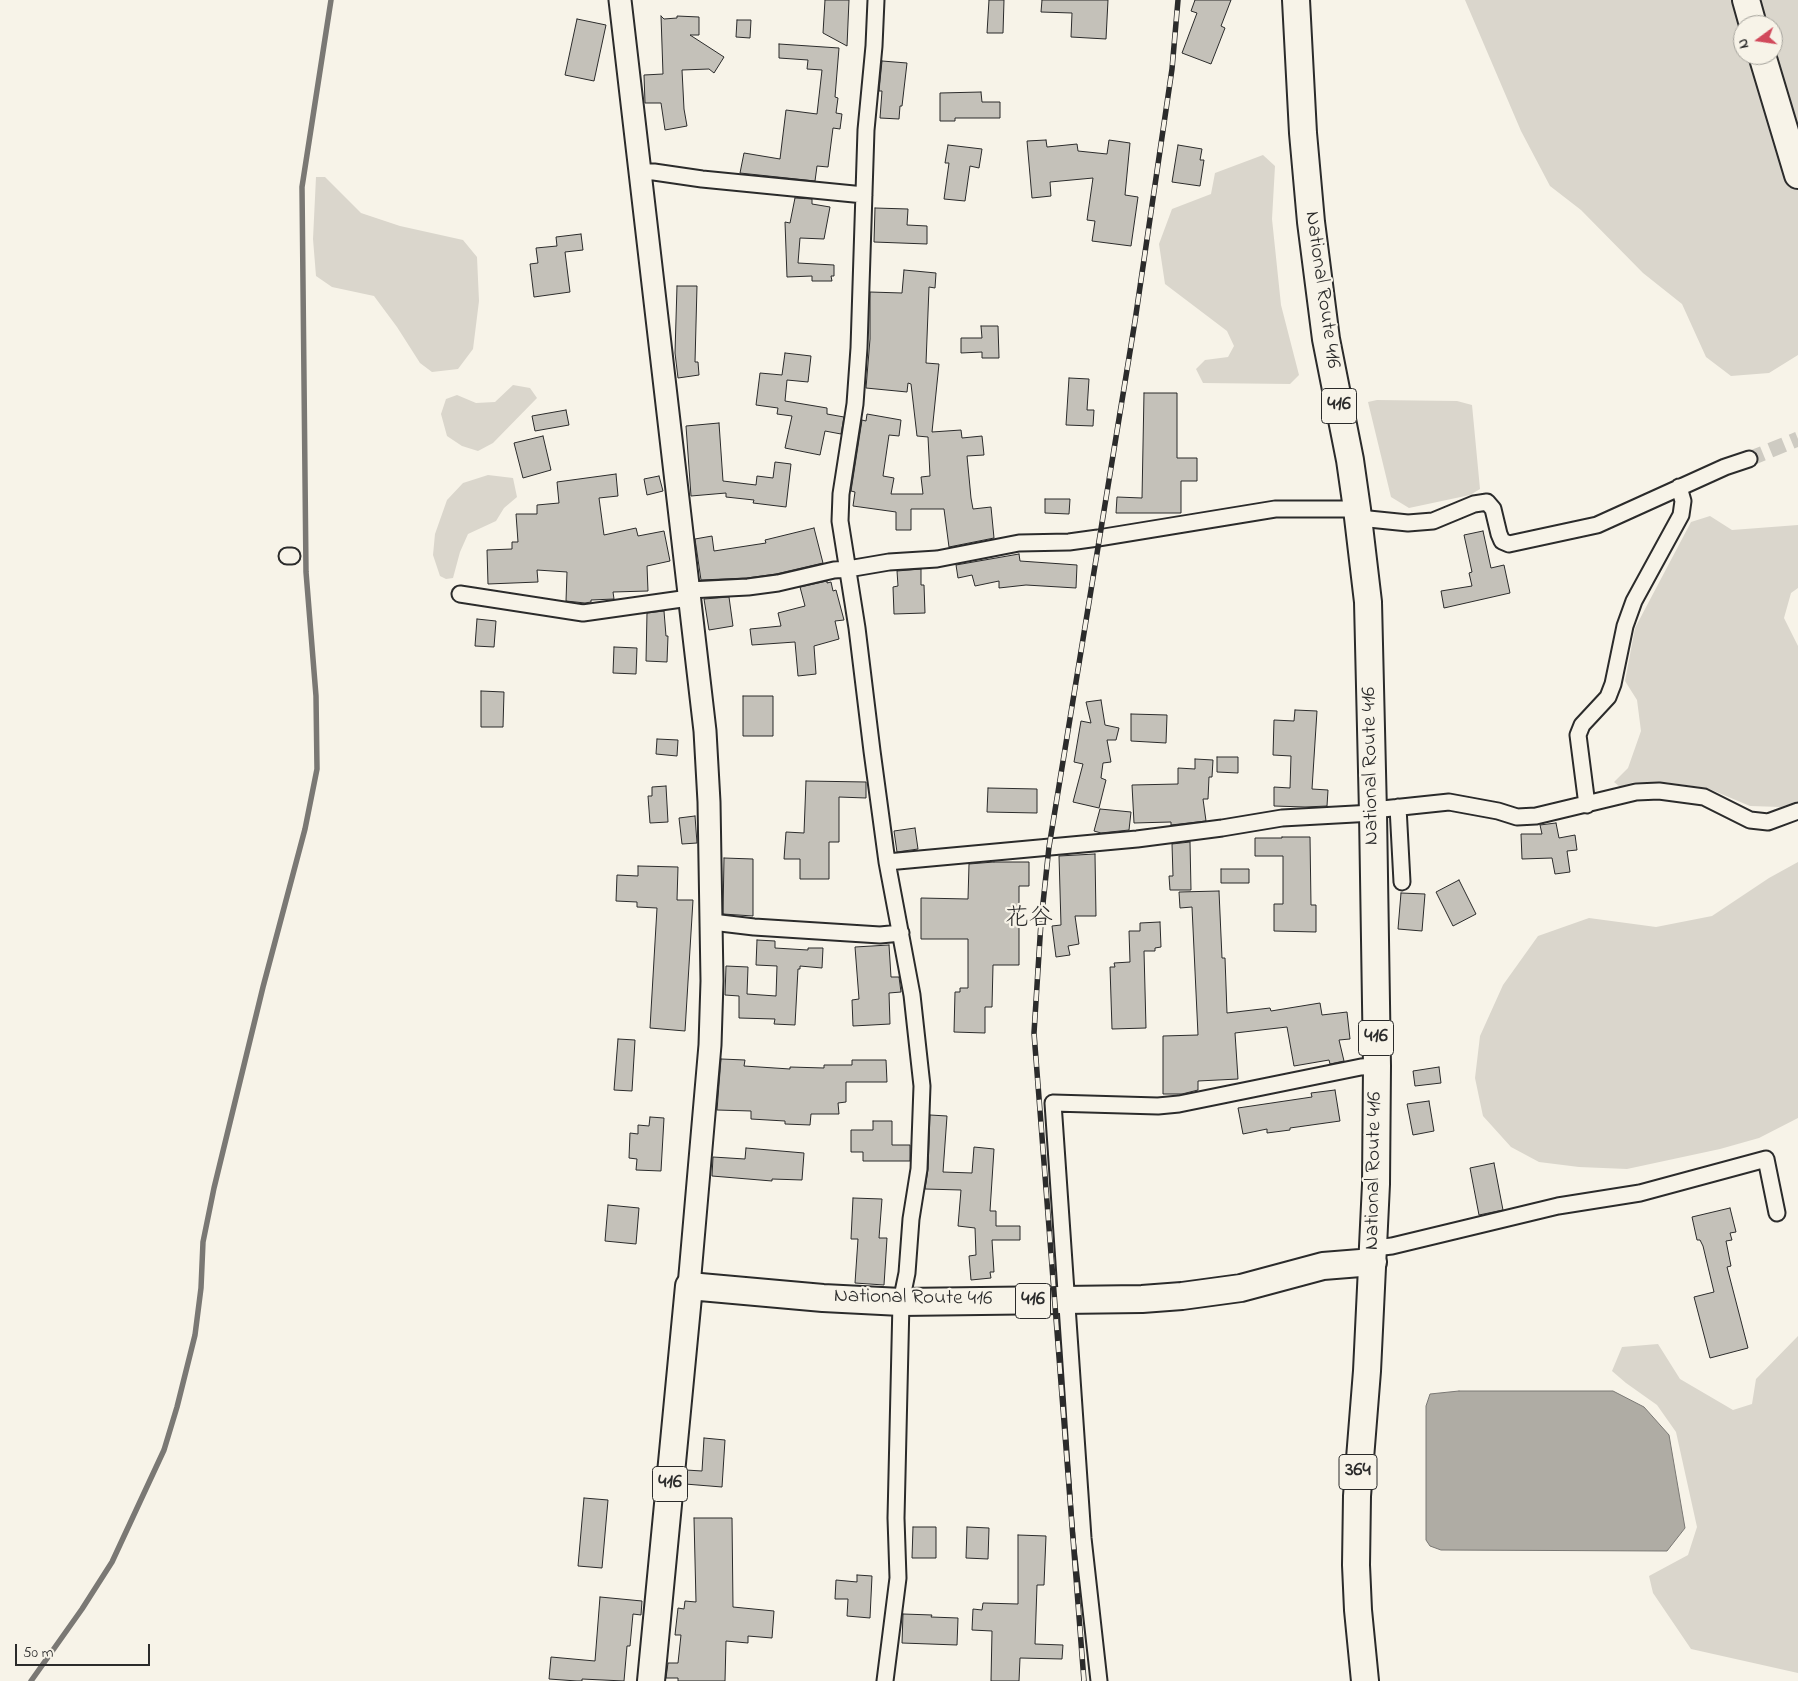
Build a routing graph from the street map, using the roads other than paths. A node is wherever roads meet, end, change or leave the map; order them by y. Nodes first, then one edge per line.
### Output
1 (620, 0) edge
2 (876, 0) edge
3 (1296, 0) edge
4 (1746, 0) edge
5 (1750, 15) edge
6 (1765, 65) edge
7 (640, 172) junction
8 (1798, 175) edge
9 (864, 195) junction
10 (1749, 459) tunnel mouth
11 (1679, 487) junction
12 (1358, 513) junction
13 (848, 569) junction
14 (460, 594) dead end
15 (689, 594) junction
16 (1586, 805) junction
17 (1381, 810) junction
18 (1798, 811) edge
19 (887, 862) junction
20 (1402, 882) dead end
21 (712, 922) junction
22 (901, 933) junction
23 (1377, 1066) junction
24 (1777, 1213) dead end
25 (1373, 1255) junction
26 (689, 1286) junction
27 (1067, 1300) junction
28 (901, 1302) junction
29 (651, 1681) edge
30 (885, 1681) edge
31 (1099, 1681) edge
32 (1364, 1681) edge

1 - 7 street
2 - 9 street
3 - 12 highway, National Route 416 / 416
4 - 5 highway
6 - 8 highway
7 - 9 street
7 - 15 street
9 - 13 street
10 - 11 street
11 - 12 street
11 - 16 street
12 - 13 street
12 - 17 highway, National Route 416 / 416
13 - 15 street
13 - 19 street
14 - 15 street
15 - 21 street
16 - 17 street
16 - 18 street
17 - 19 street
17 - 20 street
17 - 23 highway, National Route 416 / 416
19 - 22 street
21 - 22 street
21 - 26 street
22 - 28 street
23 - 25 highway, National Route 416 / 416
23 - 27 street
24 - 25 street
25 - 27 highway, National Route 416 / 416
25 - 32 highway, 364
26 - 28 highway, National Route 416 / 416
26 - 29 highway, 416
27 - 28 highway, National Route 416 / 416
27 - 31 street
28 - 30 street

